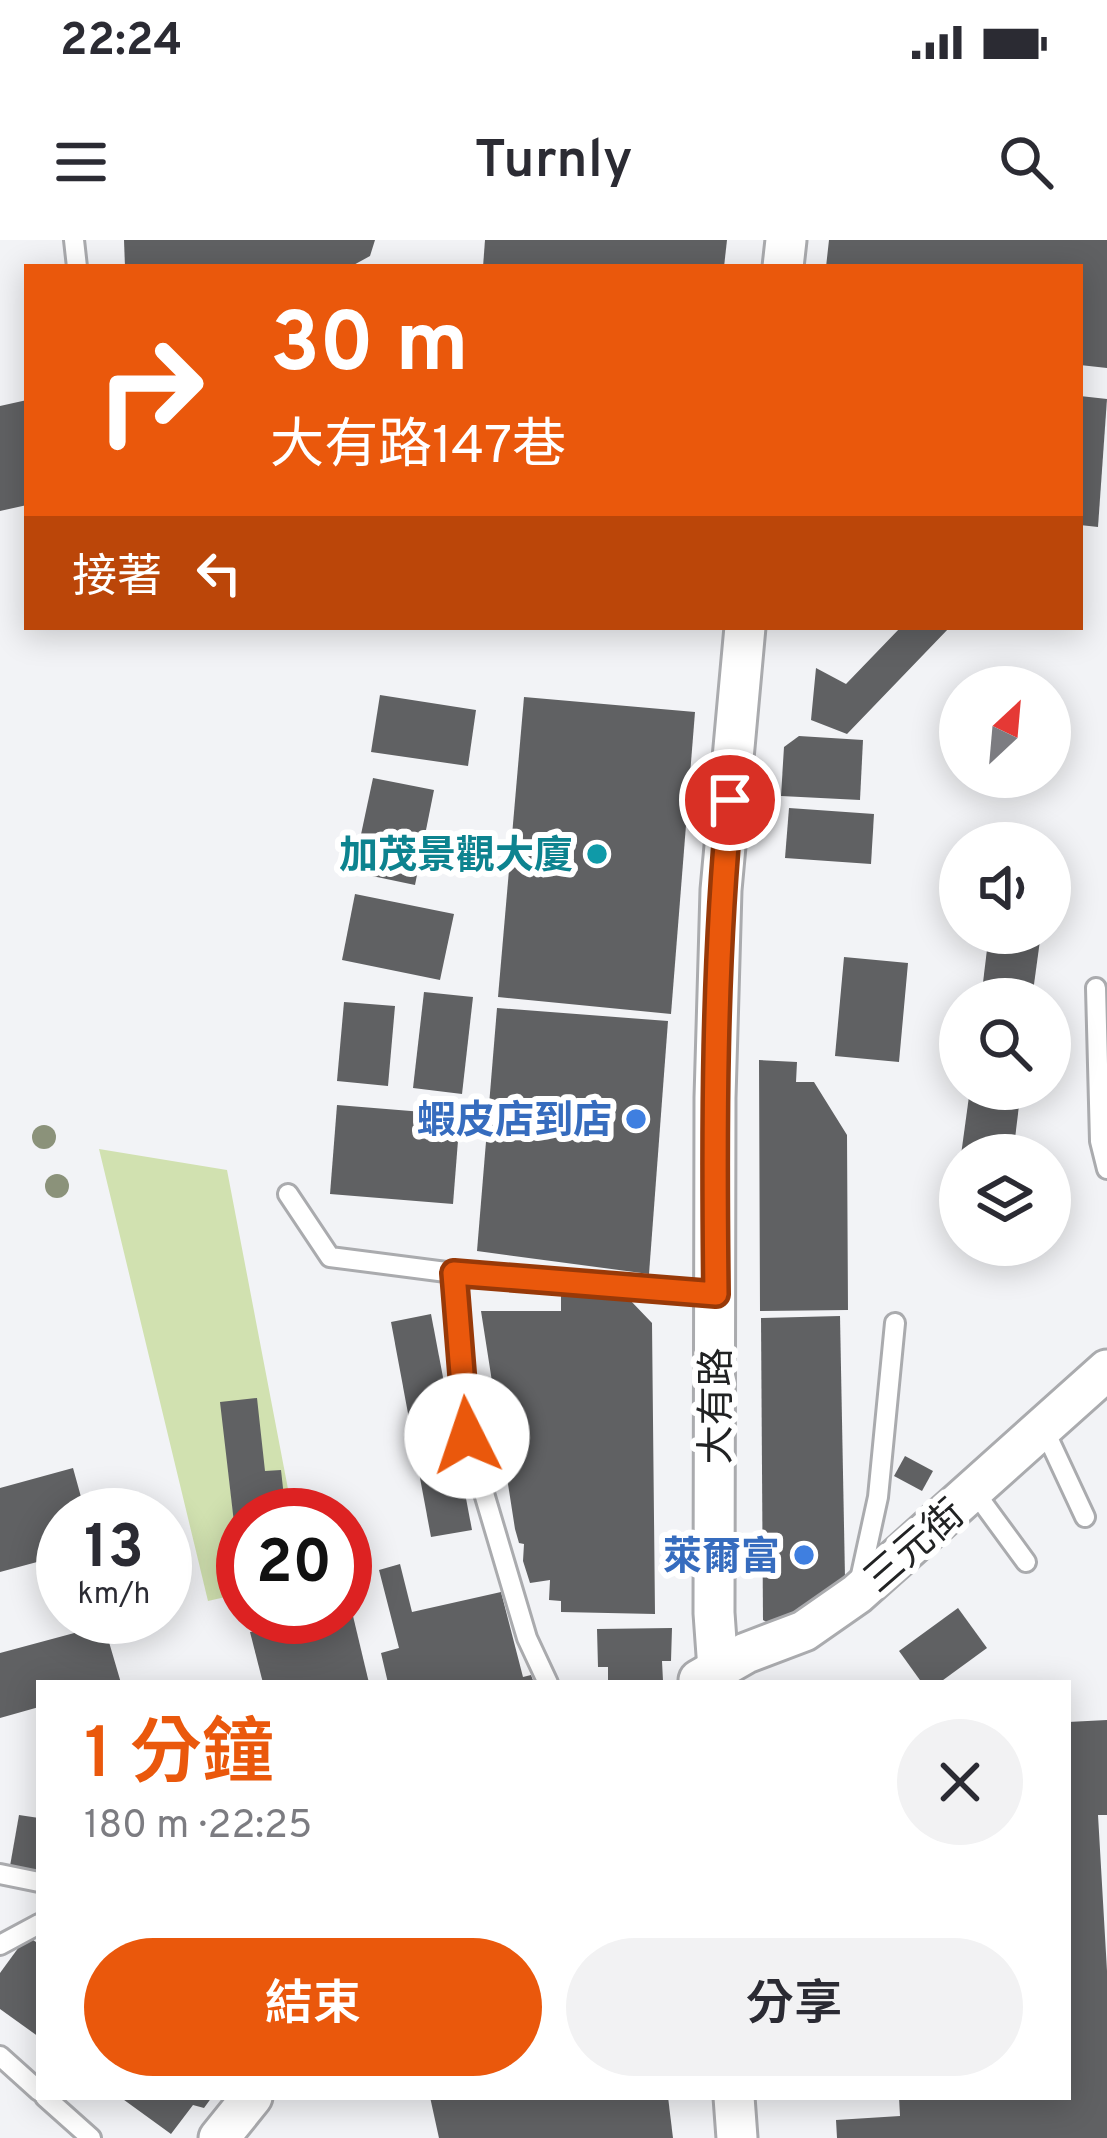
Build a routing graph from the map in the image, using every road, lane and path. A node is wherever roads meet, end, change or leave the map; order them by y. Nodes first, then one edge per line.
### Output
1 (746, 630) edge
2 (1096, 988) dead end
3 (1107, 1169) edge
4 (287, 1194) dead end
5 (454, 1273) junction
6 (716, 1294) junction
7 (896, 1323) dead end
8 (1107, 1370) edge
9 (1044, 1429) junction
10 (974, 1491) junction
11 (1085, 1517) dead end
12 (1026, 1562) dead end
13 (857, 1594) junction
14 (711, 1678) edge
15 (547, 1680) edge
16 (0, 1874) edge
17 (36, 1881) edge
18 (36, 1926) edge
19 (0, 1945) edge
20 (0, 2056) edge
21 (36, 2089) edge
22 (49, 2100) edge
23 (250, 2100) edge
24 (734, 2100) edge
25 (753, 2100) edge
26 (91, 2138) edge
27 (219, 2138) edge
28 (737, 2138) edge
29 (756, 2138) edge

1 - 6 street, 大有路
2 - 3 lane
4 - 5 lane
5 - 6 lane
5 - 15 lane
6 - 14 street, 大有路
7 - 13 lane
8 - 9 street, 三元街
9 - 10 street, 三元街
9 - 11 lane
10 - 12 lane
10 - 13 street, 三元街
13 - 14 street, 三元街
16 - 17 lane
18 - 19 lane
20 - 21 lane
22 - 26 lane
23 - 27 street
24 - 28 street
25 - 29 street

